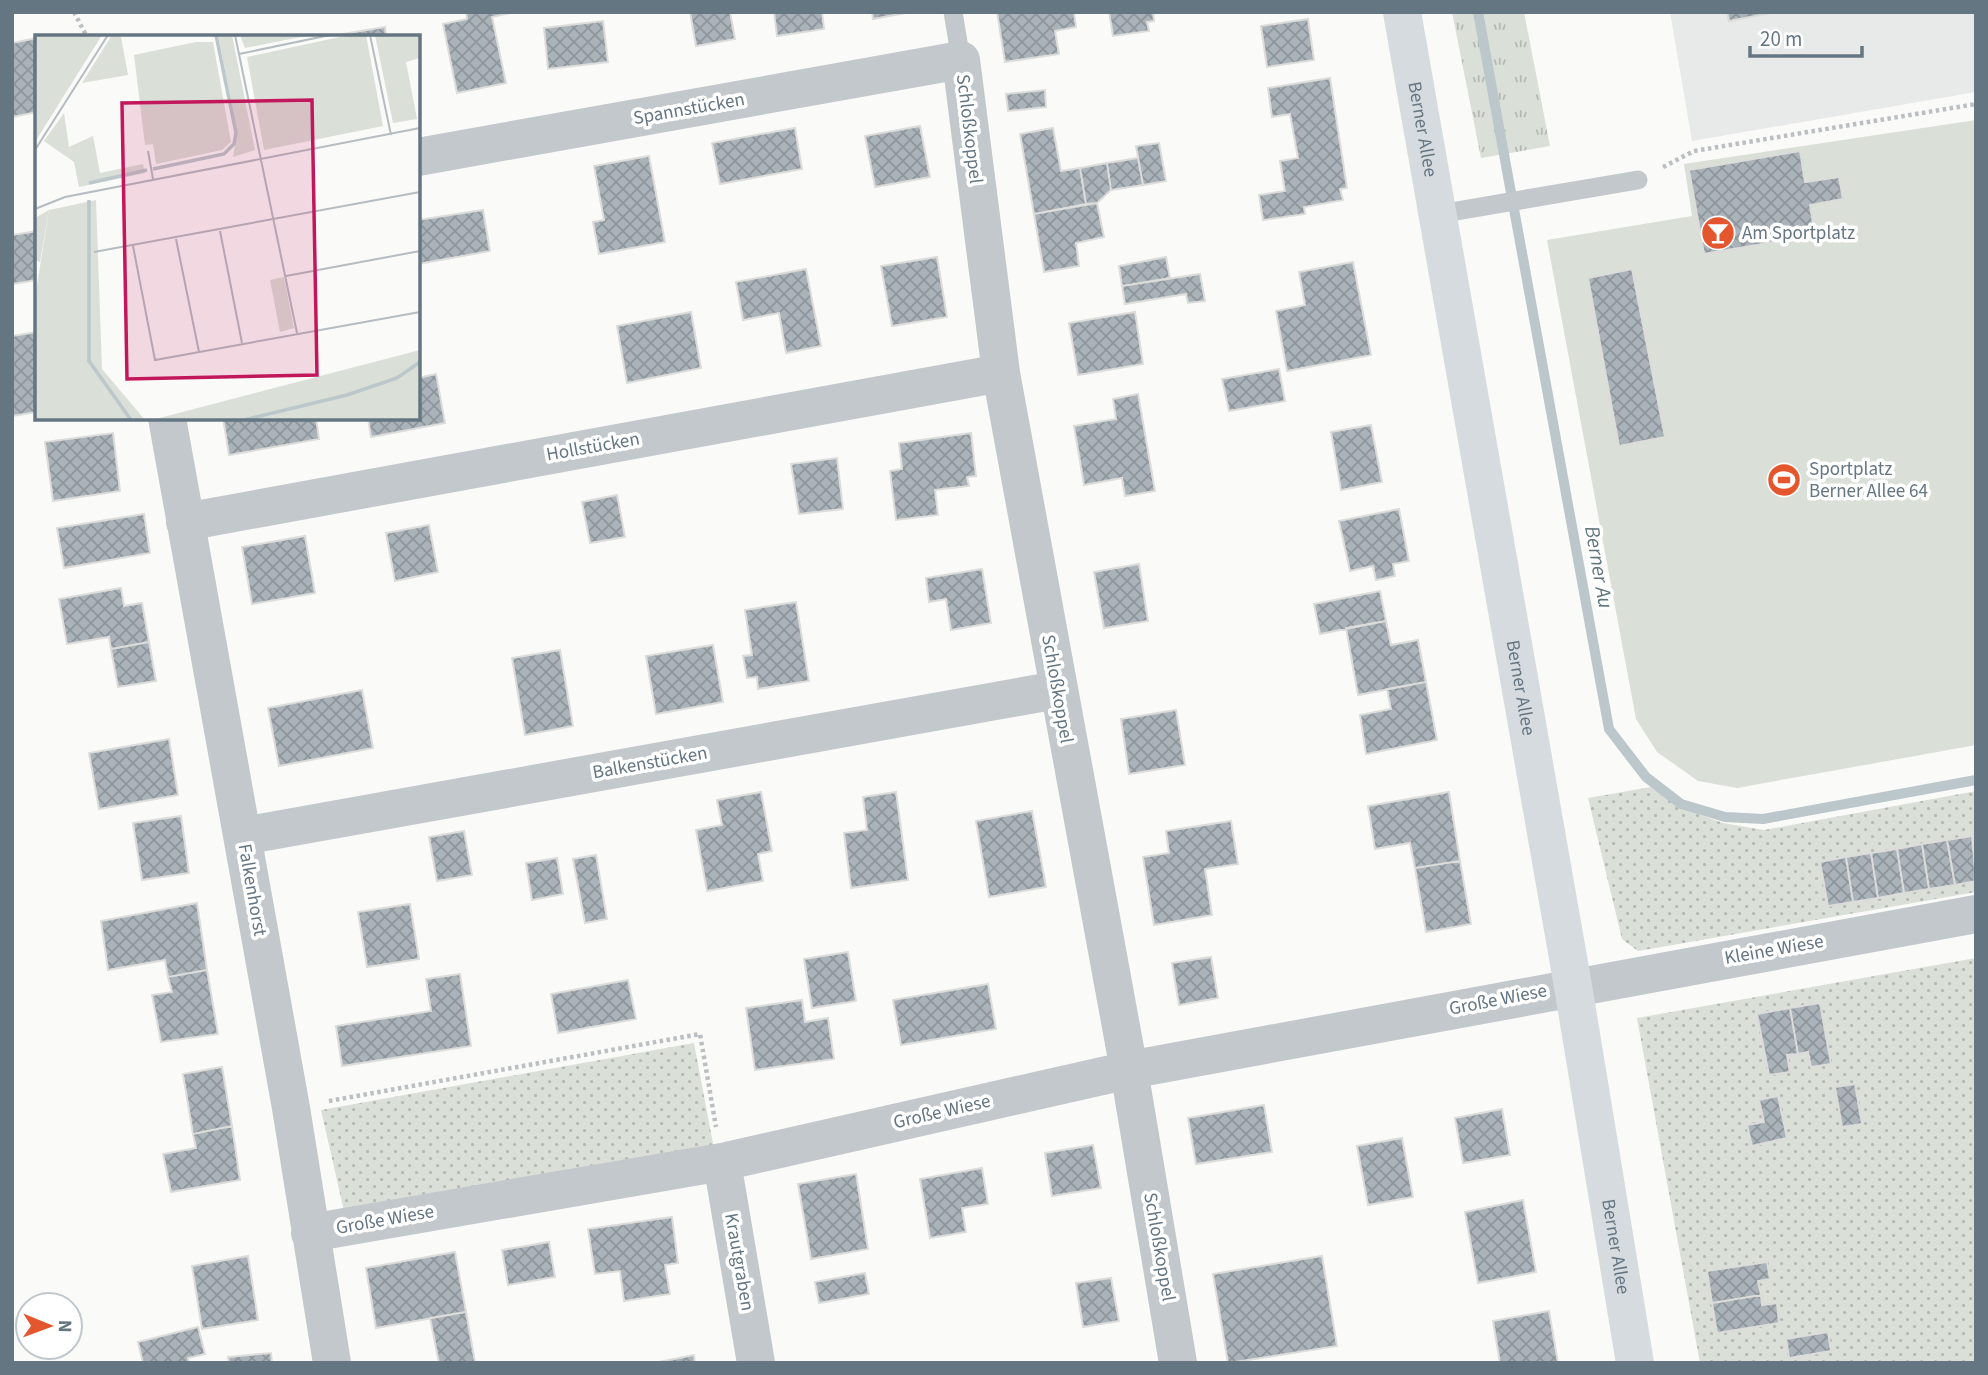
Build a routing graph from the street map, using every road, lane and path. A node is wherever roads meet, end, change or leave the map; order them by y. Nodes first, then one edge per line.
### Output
1 (74, 12) edge
2 (953, 12) edge
3 (1402, 12) edge
4 (87, 35) edge
5 (961, 60) junction
6 (1976, 104) edge
7 (420, 158) edge
8 (1638, 180) joint
9 (1439, 214) junction
10 (1001, 373) junction
11 (167, 420) edge
12 (185, 522) junction
13 (1057, 690) junction
14 (243, 836) junction
15 (1976, 914) edge
16 (1573, 986) junction
17 (1129, 1070) junction
18 (291, 1108) junction
19 (722, 1162) junction
20 (310, 1233) junction
21 (331, 1363) edge
22 (756, 1363) edge
23 (1178, 1363) edge
24 (1635, 1363) edge

1 - 4 path
2 - 5 lane, Schloßkoppel
3 - 9 street, Berner Allee
5 - 7 street, Spannstücken
5 - 10 street, Schloßkoppel
6 - 8 path
8 - 9 lane
9 - 16 street, Berner Allee
10 - 12 street, Hollstücken
10 - 13 street, Schloßkoppel
11 - 12 street, Falkenhorst
12 - 14 street, Falkenhorst
13 - 14 street, Balkenstücken
13 - 17 street, Schloßkoppel
14 - 18 street, Falkenhorst
15 - 16 street, Kleine Wiese
16 - 17 street, Große Wiese
16 - 24 street, Berner Allee
17 - 19 street, Große Wiese
17 - 23 street, Schloßkoppel
18 - 19 path
18 - 20 street, Falkenhorst
19 - 20 street, Große Wiese
19 - 22 street, Krautgraben
20 - 21 street, Falkenhorst

